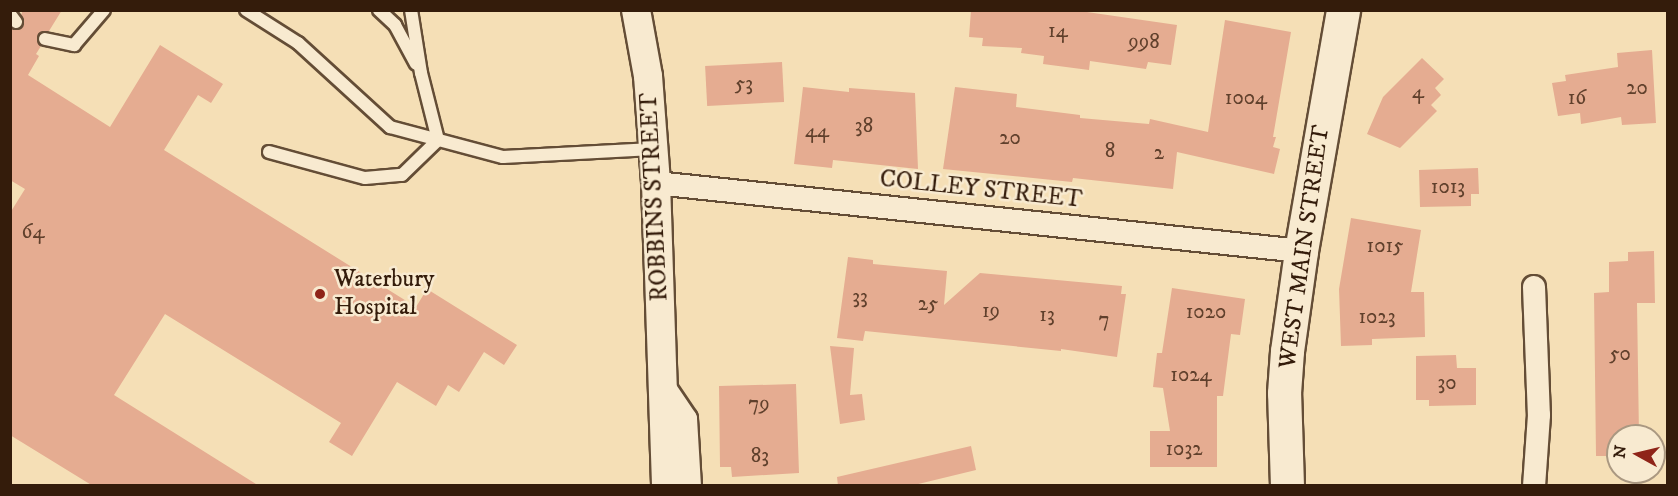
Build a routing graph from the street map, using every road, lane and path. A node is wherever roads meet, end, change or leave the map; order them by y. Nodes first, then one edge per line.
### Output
1 (105, 10) edge
2 (246, 10) edge
3 (380, 10) edge
4 (411, 10) edge
5 (636, 10) edge
6 (1343, 10) edge
7 (45, 39) dead end
8 (421, 73) junction
9 (438, 140) junction
10 (653, 149) junction
11 (269, 152) dead end
12 (656, 183) junction
13 (1301, 251) junction
14 (1533, 287) dead end
15 (663, 385) junction
16 (666, 486) edge
17 (690, 486) edge
18 (1287, 486) edge
19 (1534, 486) edge

1 - 7 lane
2 - 9 lane
3 - 8 lane
4 - 8 lane
5 - 10 street, ROBBINS STREET
6 - 13 main road, WEST MAIN STREET
8 - 9 lane
9 - 10 lane
9 - 11 lane
10 - 12 street, ROBBINS STREET
12 - 13 street, COLLEY STREET
12 - 15 street, ROBBINS STREET
13 - 18 main road, WEST MAIN STREET
14 - 19 street
15 - 16 street, ROBBINS STREET
15 - 17 street

